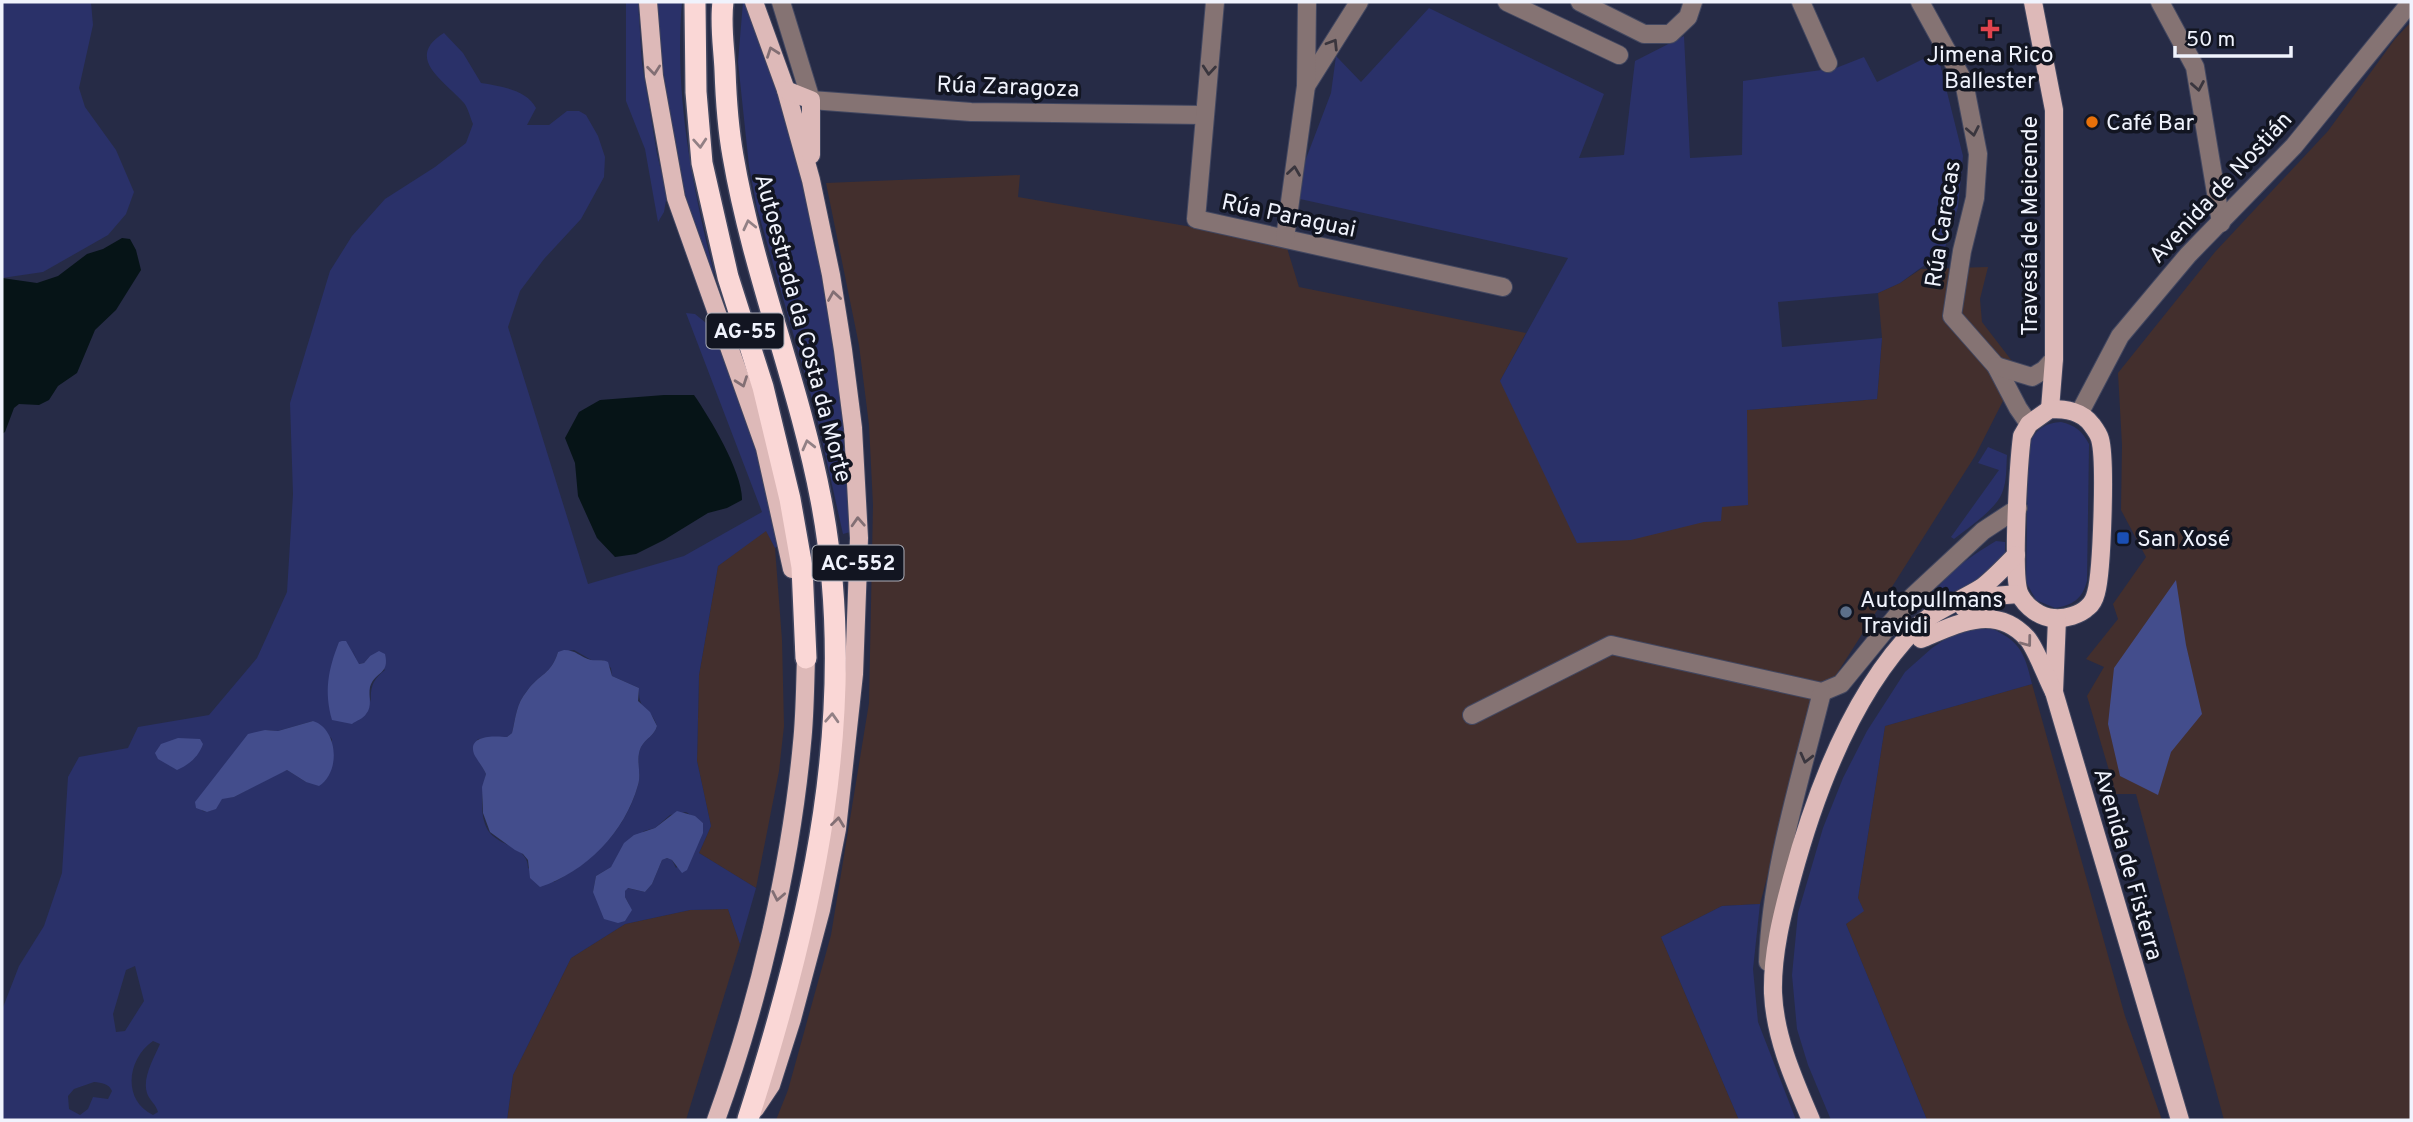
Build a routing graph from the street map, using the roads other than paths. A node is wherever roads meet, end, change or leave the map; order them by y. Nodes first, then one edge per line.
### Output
1 (648, 2) edge
2 (695, 2) edge
3 (723, 2) edge
4 (754, 2) edge
5 (781, 2) edge
6 (1215, 2) edge
7 (1307, 2) edge
8 (1359, 2) edge
9 (1507, 2) edge
10 (1580, 2) edge
11 (1693, 2) edge
12 (1801, 2) edge
13 (1920, 2) edge
14 (2033, 2) edge
15 (2160, 2) edge
16 (2411, 2) edge
17 (1619, 55) dead end
18 (1828, 64) dead end
19 (1306, 86) junction
20 (786, 90) junction
21 (811, 100) junction
22 (1205, 115) junction
23 (811, 180) junction
24 (2221, 223) junction
25 (1284, 238) junction
26 (1503, 287) dead end
27 (2053, 359) junction
28 (1996, 366) junction
29 (2050, 409) junction
30 (2079, 414) junction
31 (2029, 424) junction
32 (2018, 508) junction
33 (2016, 555) junction
34 (2019, 594) junction
35 (2057, 619) junction
36 (1922, 639) junction
37 (806, 658) junction
38 (1888, 664) junction
39 (1822, 692) junction
40 (2054, 692) junction
41 (1472, 715) dead end
42 (1773, 993) junction
43 (717, 1117) edge
44 (748, 1120) edge
45 (1811, 1120) edge
46 (2180, 1120) edge

1 -> 37 main road, AC-552
2 -> 37 highway, AG-55
44 -> 3 highway, Autoestrada da Costa da Morte / AG-55
20 -> 4 main road, AC-552
5 - 21 street
6 -> 22 street, Rúa Paraguai
7 - 19 street
19 -> 8 street
9 - 17 street
10 - 11 street
12 - 18 street
13 -> 28 street, Rúa Caracas
14 - 27 main road, Travesía de Meicende
15 -> 24 street
16 - 24 street, Avenida de Nostián
25 -> 19 street
20 - 21 main road
20 - 23 main road, AC-552
21 - 22 street, Rúa Zaragoza
21 - 23 main road
22 - 25 street, Rúa Paraguai
44 -> 23 main road, AC-552
24 - 30 street, Avenida de Nostián
25 - 26 street, Rúa Paraguai
27 - 28 street
27 - 29 main road, Travesía de Meicende
28 - 31 street, Rúa Caracas
29 - 30 main road
29 - 31 main road
30 - 35 main road
31 - 32 main road
32 - 33 main road
32 - 39 street
33 - 34 main road
33 - 38 main road
34 - 35 main road
34 - 36 main road
35 - 40 main road, Avenida de Fisterra
36 - 38 main road
36 -> 40 main road
37 -> 43 main road, AC-552
38 - 42 main road
39 - 41 street
39 -> 42 street
40 - 46 main road, Avenida de Fisterra
42 - 45 main road

